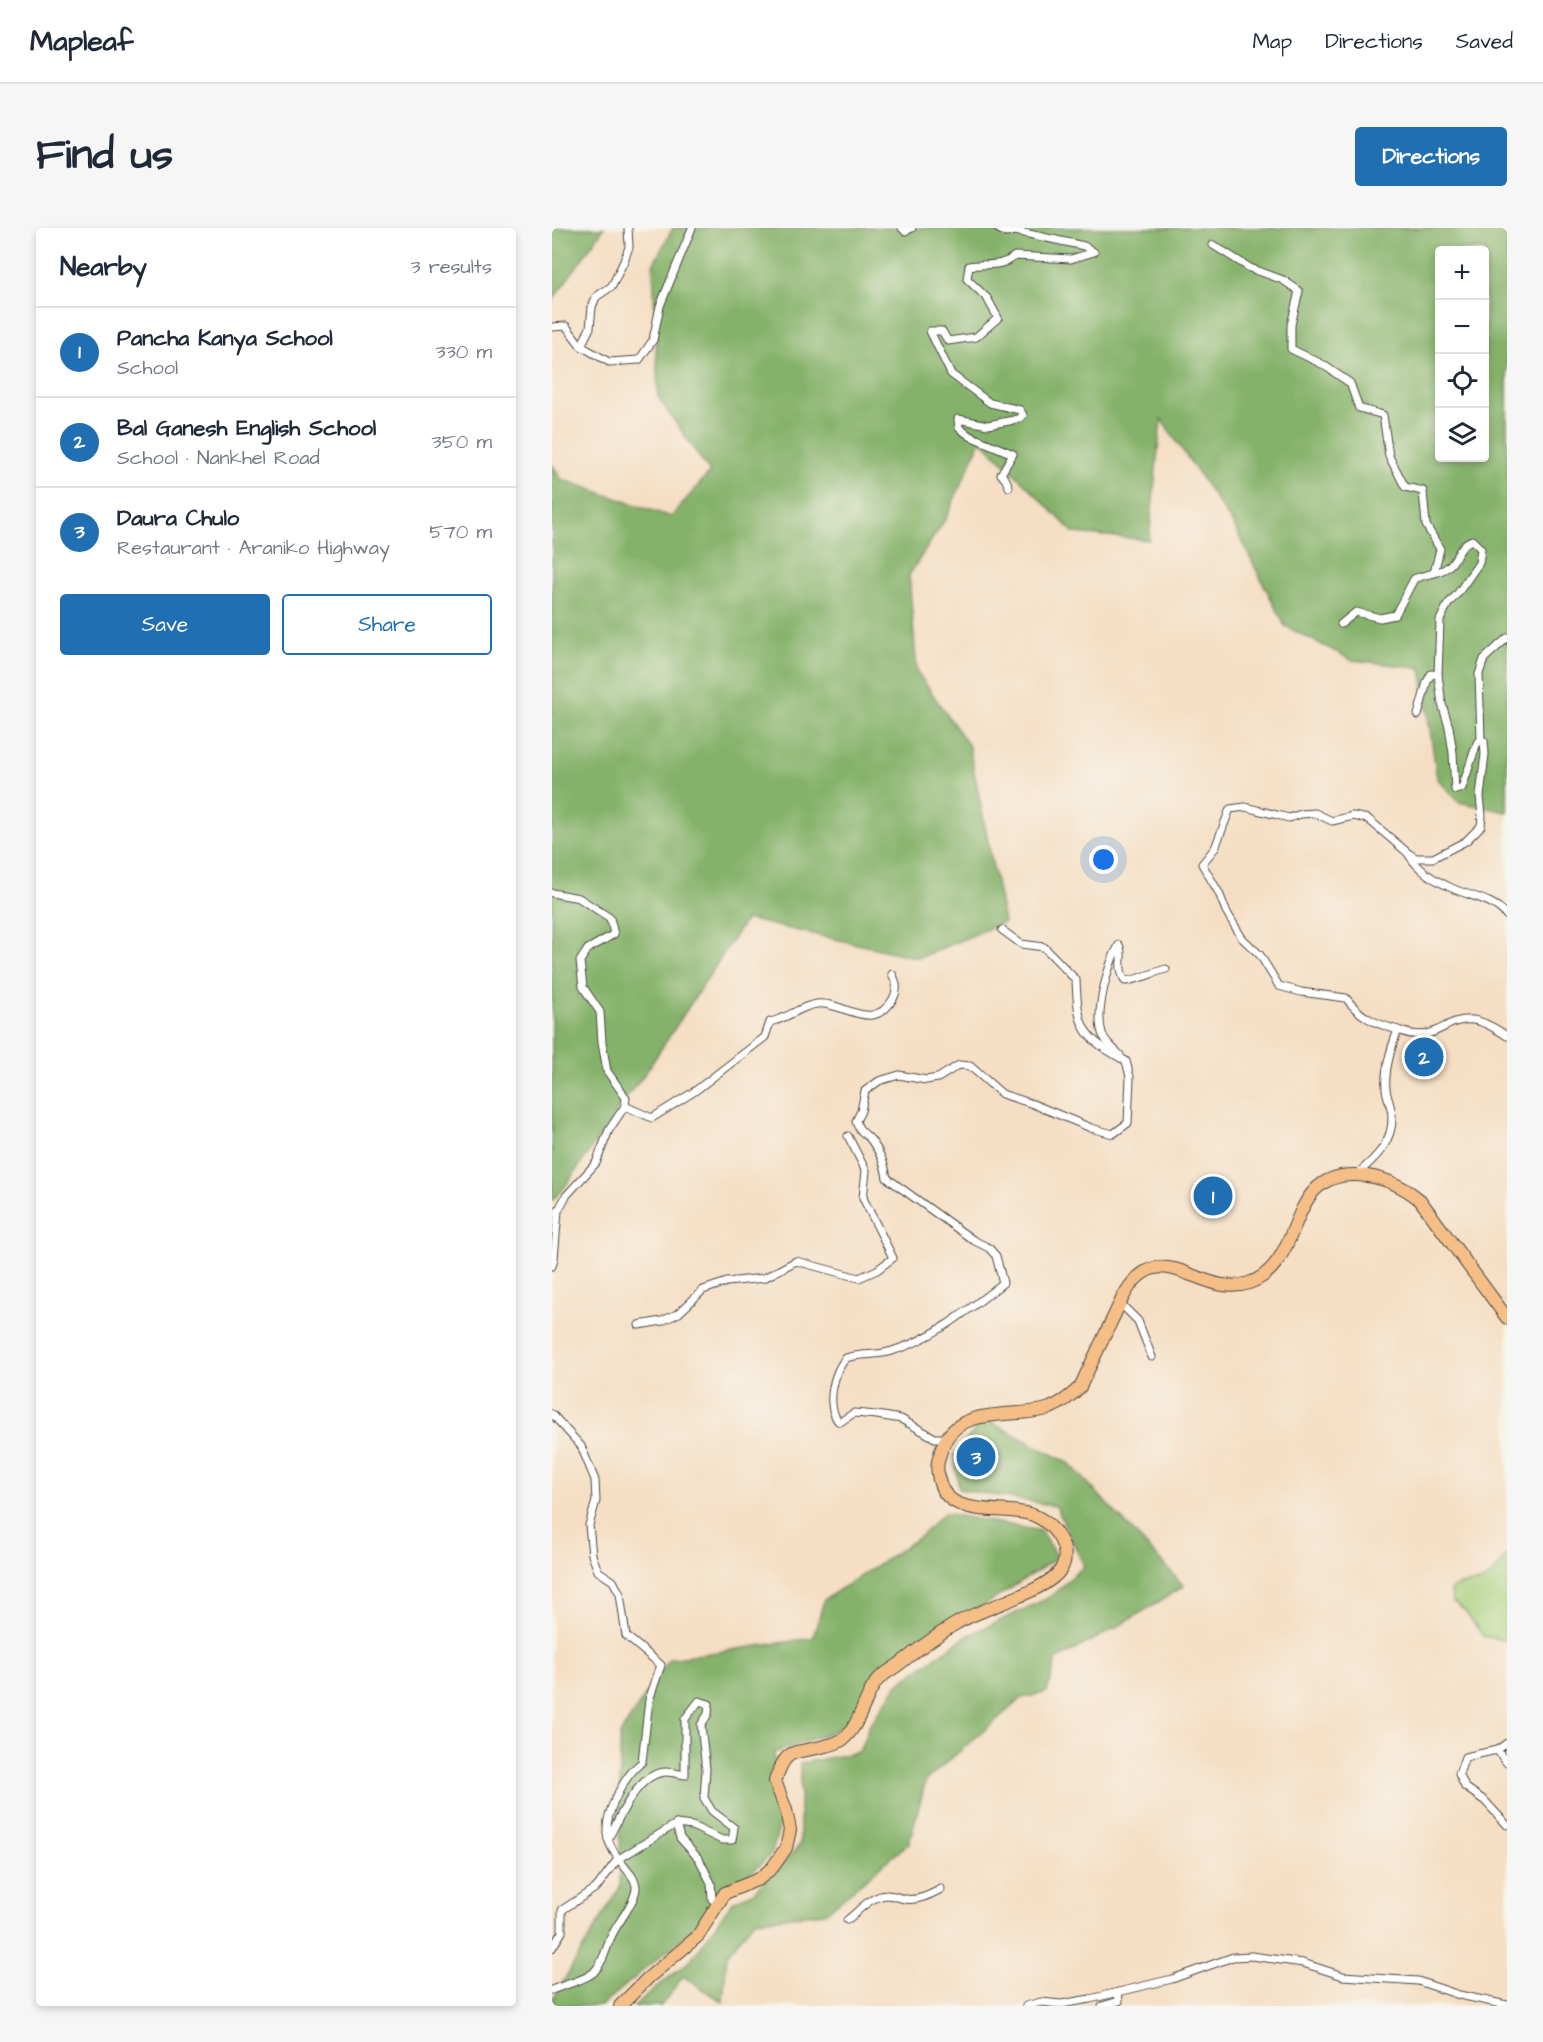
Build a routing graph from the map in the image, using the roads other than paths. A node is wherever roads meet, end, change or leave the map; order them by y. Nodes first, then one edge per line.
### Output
1 (628, 228) edge
2 (692, 228) edge
3 (902, 228) edge
4 (912, 228) edge
5 (997, 228) edge
6 (1213, 245) dead end
7 (552, 327) edge
8 (581, 346) junction
9 (1009, 487) dead end
10 (1434, 573) junction
11 (1341, 624) dead end
12 (1507, 638) edge
13 (1438, 675) junction
14 (1418, 715) dead end
15 (1481, 740) junction
16 (1408, 853) junction
17 (552, 893) edge
18 (1507, 916) edge
19 (1002, 930) dead end
20 (1166, 969) dead end
21 (892, 974) dead end
22 (1398, 1030) junction
23 (1507, 1036) edge
24 (1126, 1061) junction
25 (626, 1106) junction
26 (848, 1136) dead end
27 (1355, 1175) junction
28 (552, 1266) edge
29 (1120, 1303) junction
30 (1507, 1318) edge
31 (639, 1325) dead end
32 (1152, 1357) dead end
33 (552, 1414) edge
34 (946, 1438) junction
35 (1507, 1743) edge
36 (1497, 1750) junction
37 (1507, 1763) edge
38 (676, 1824) junction
39 (1507, 1824) edge
40 (608, 1839) junction
41 (618, 1859) junction
42 (941, 1889) dead end
43 (717, 1903) junction
44 (847, 1920) dead end
45 (552, 1948) edge
46 (552, 1990) edge
47 (1118, 1992) junction
48 (1507, 2005) edge
49 (620, 2006) edge
50 (1026, 2006) edge
51 (1102, 2006) edge

1 - 8 street
2 - 8 street
3 - 4 street
5 - 9 street
6 - 10 street
7 - 8 street
10 - 11 street
10 - 13 street
12 - 15 street
13 - 14 street
13 - 15 street
15 - 16 street
16 - 18 street
16 - 22 street
17 - 25 street
19 - 24 street
20 - 24 street
21 - 25 street
22 - 23 street
22 - 27 street
24 - 34 street
25 - 28 street
26 - 31 street
27 - 29 highway
27 - 30 highway
29 - 32 street
29 - 34 highway
33 - 40 street
34 - 43 highway
35 - 36 street
36 - 37 street
36 - 39 street
38 - 40 street
38 - 41 street
38 - 43 street
40 - 41 street
41 - 45 street
41 - 46 street
42 - 44 street
43 - 49 highway
47 - 48 street
47 - 50 street
47 - 51 street

